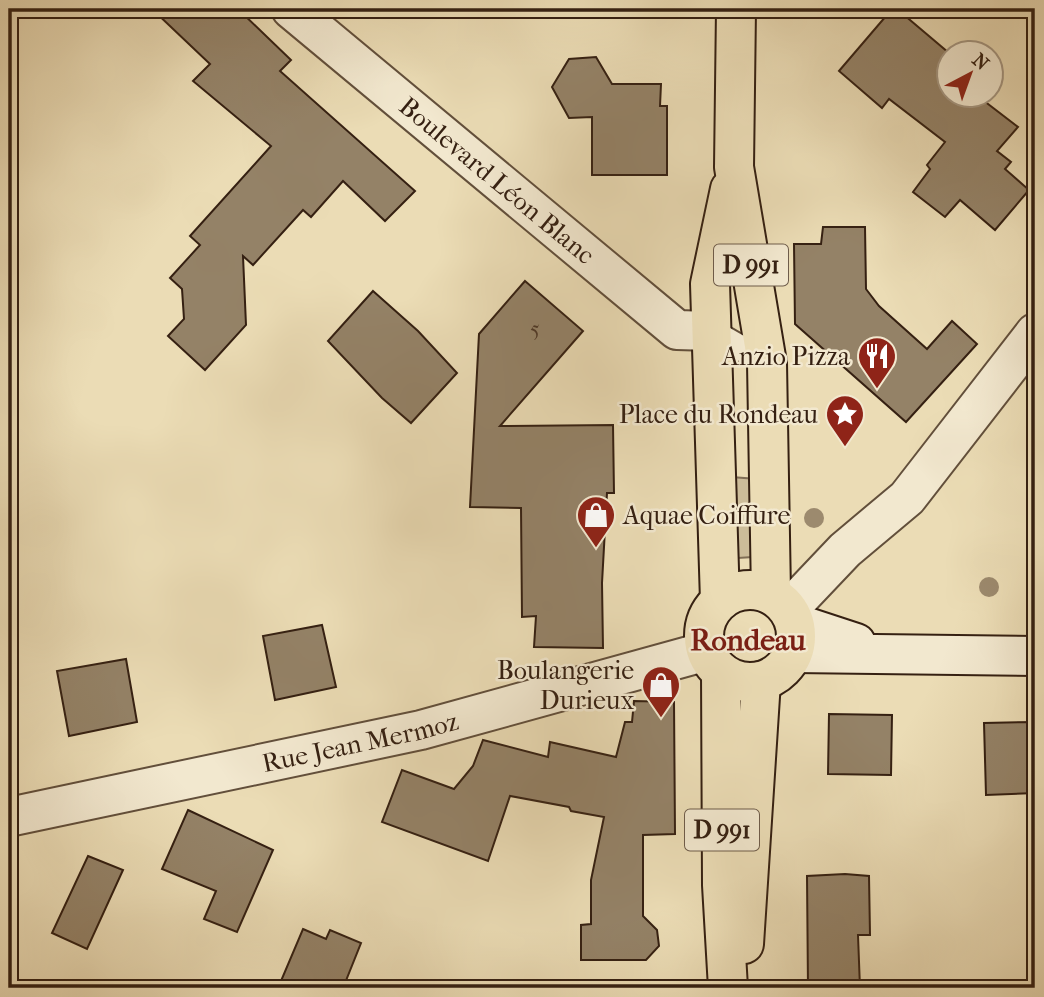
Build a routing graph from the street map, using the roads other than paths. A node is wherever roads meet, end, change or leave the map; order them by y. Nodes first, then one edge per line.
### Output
1 (291, 9) edge
2 (736, 9) edge
3 (734, 166) junction
4 (711, 331) junction
5 (1035, 333) edge
6 (767, 363) junction
7 (720, 601) junction
8 (787, 620) junction
9 (1035, 656) edge
10 (714, 661) junction
11 (761, 681) junction
12 (9, 817) edge
13 (728, 988) edge
14 (739, 988) edge

1 - 4 street, Boulevard Léon Blanc
2 - 3 main road, D 991
3 - 4 main road, D 991
3 - 6 main road, D 991
4 - 6 lane
4 - 7 main road, D 991
5 - 8 street
6 - 8 main road, D 991
7 - 8 main road
7 - 10 main road
8 - 9 street
8 - 11 main road
10 - 11 main road
10 - 12 street, Rue Jean Mermoz
10 - 13 main road, D 991
11 - 14 main road, D 991

